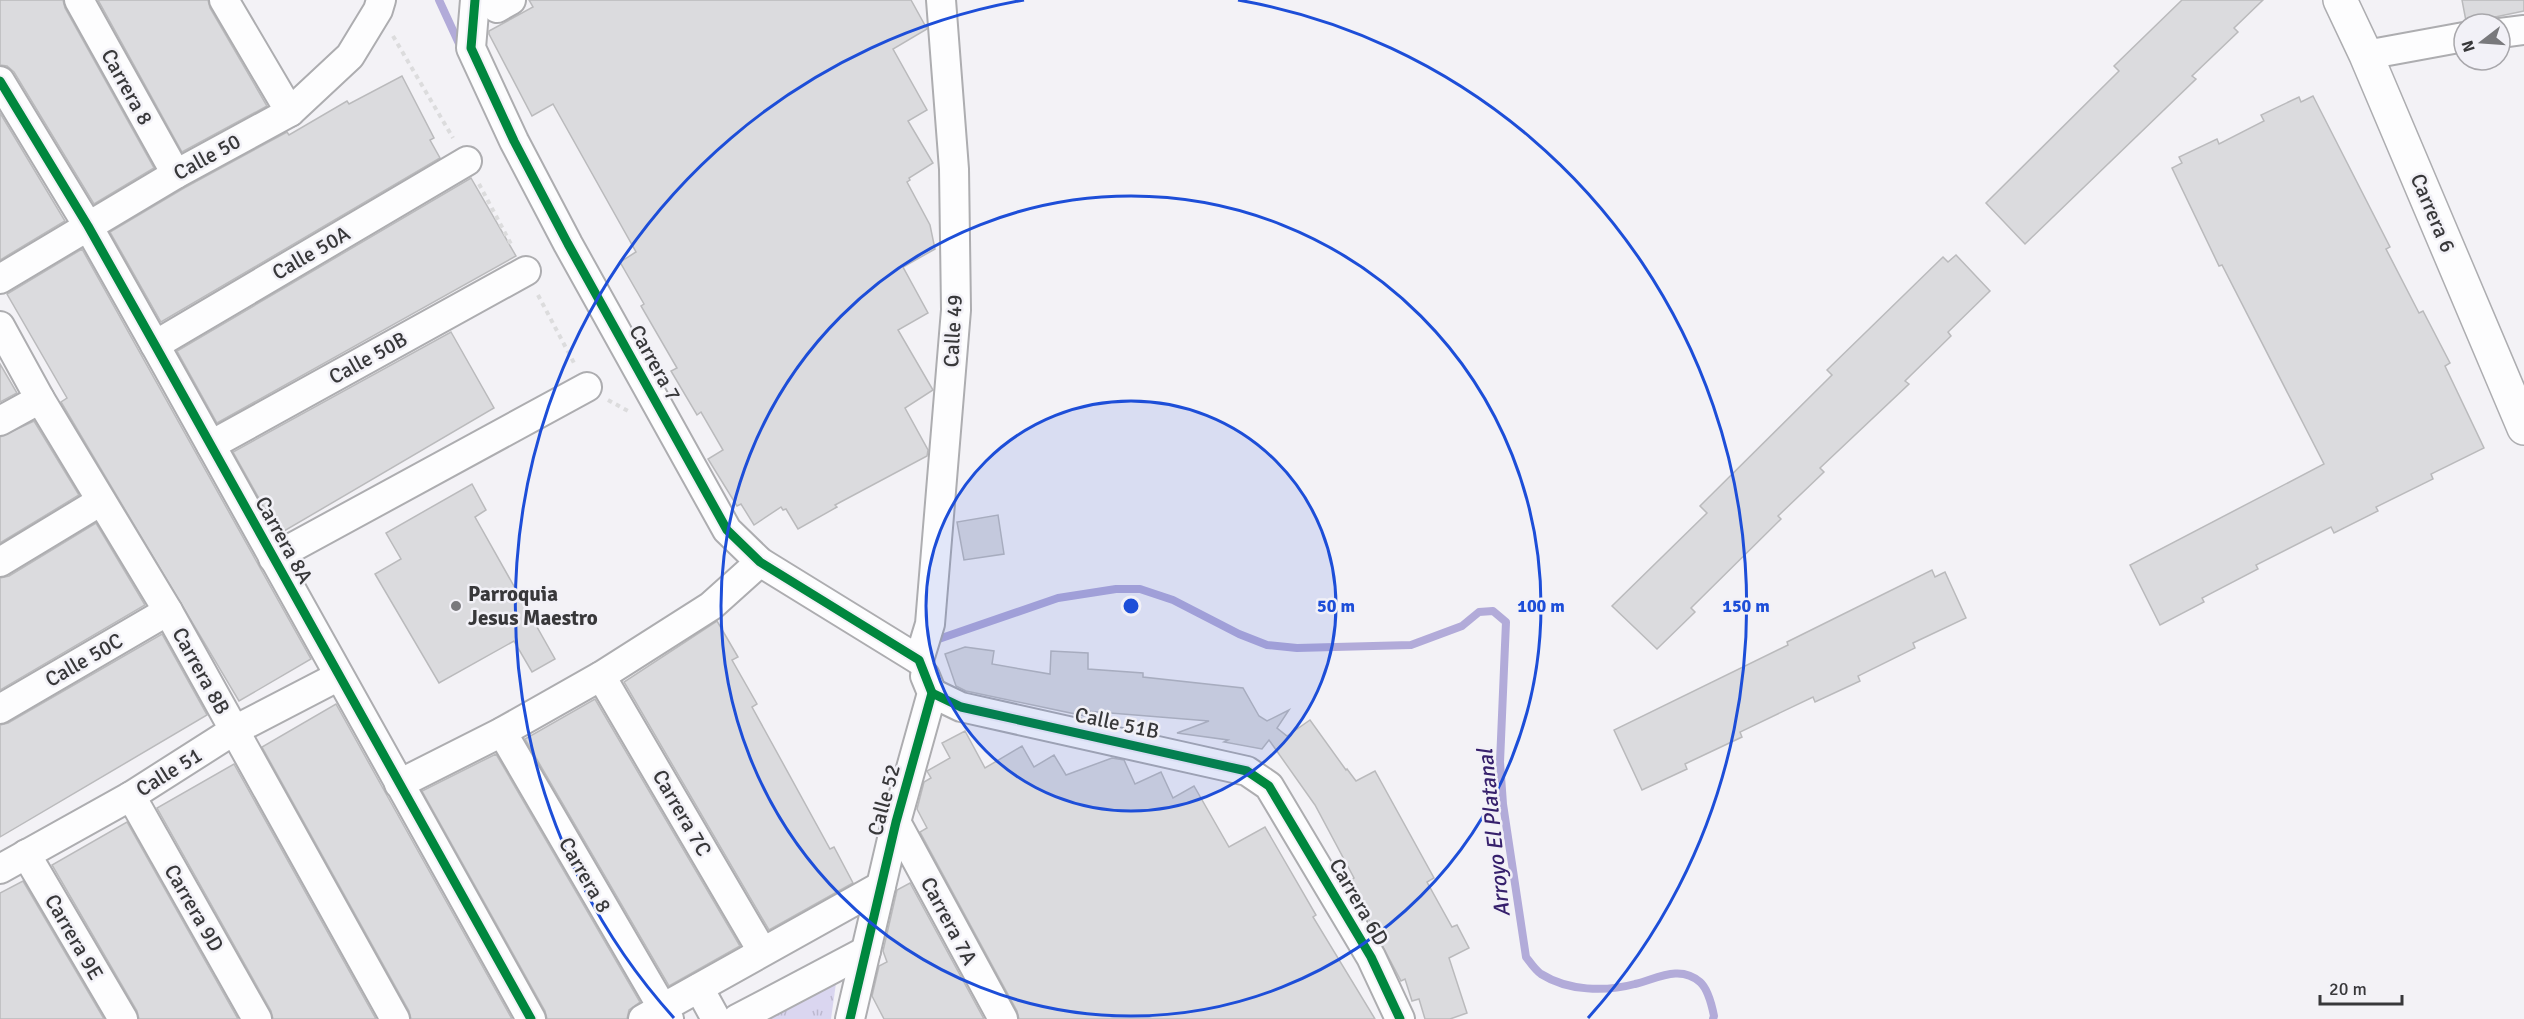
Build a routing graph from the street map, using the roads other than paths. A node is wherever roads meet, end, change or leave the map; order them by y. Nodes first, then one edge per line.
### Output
1 (79, 0) edge
2 (224, 0) edge
3 (941, 0) edge
4 (2340, 0) edge
5 (494, 2) edge
6 (380, 5) edge
7 (2452, 39) edge
8 (2366, 55) junction
9 (0, 81) edge
10 (290, 112) junction
11 (467, 161) road end
12 (176, 174) junction
13 (88, 226) junction
14 (526, 271) road end
15 (0, 279) edge
16 (0, 326) edge
17 (155, 345) junction
18 (587, 387) road end
19 (2518, 396) edge
20 (40, 399) junction
21 (0, 421) edge
22 (2524, 428) edge
23 (211, 445) junction
24 (101, 501) junction
25 (273, 558) junction
26 (0, 561) edge
27 (760, 562) junction
28 (168, 611) junction
29 (919, 660) junction
30 (339, 676) junction
31 (601, 676) junction
32 (932, 693) junction
33 (0, 710) edge
34 (233, 731) junction
35 (502, 732) junction
36 (399, 784) junction
37 (131, 796) junction
38 (1282, 805) joint
39 (896, 822) junction
40 (26, 854) junction
41 (0, 869) edge
42 (881, 886) junction
43 (762, 951) junction
44 (866, 951) junction
45 (699, 988) junction
46 (658, 1015) edge
47 (123, 1019) edge
48 (257, 1019) edge
49 (395, 1019) edge
50 (531, 1019) edge
51 (716, 1019) edge
52 (737, 1019) edge
53 (850, 1019) edge
54 (1003, 1019) edge
55 (1400, 1019) edge

1 - 12 street, Carrera 8
2 - 10 street
3 - 29 street, Calle 49
4 - 8 main road, Carrera 6
5 - 27 street, Carrera 7
6 - 10 street, Calle 50
7 - 8 street
8 - 19 main road, Carrera 6
9 - 13 street, Carrera 8A
10 - 12 street, Calle 50
11 - 17 street, Calle 50A
12 - 13 street, Calle 50
13 - 15 street, Calle 50
13 - 17 street, Carrera 8A
14 - 23 street, Calle 50B
16 - 20 street, Carrera 8B
17 - 23 street, Carrera 8A
18 - 25 street
19 - 22 main road, Carrera 6
20 - 21 street
20 - 24 street, Carrera 8B
23 - 25 street, Carrera 8A
24 - 26 street
24 - 28 street, Carrera 8B
25 - 30 street, Carrera 8A
27 - 29 street, Carrera 7
27 - 31 street
28 - 33 street, Calle 50C
28 - 34 street, Carrera 8B
29 - 32 street
30 - 34 street, Calle 51
30 - 36 street, Carrera 8A
31 - 35 street
31 - 43 street, Carrera 7C
32 - 38 street, Calle 51B
32 - 39 street, Calle 52
34 - 37 street, Calle 51
34 - 49 street, Carrera 8B
35 - 36 street
35 - 46 street, Carrera 8
36 - 50 street, Carrera 8A
37 - 40 street, Calle 51
37 - 48 street, Carrera 9D
38 - 55 street, Carrera 6D
39 - 42 street, Calle 52
39 - 54 street, Carrera 7A
40 - 41 street, Calle 51
40 - 47 street, Carrera 9E
42 - 43 street
42 - 44 street, Calle 52
43 - 45 street
44 - 52 street
44 - 53 street, Calle 52
45 - 46 street
45 - 51 street

